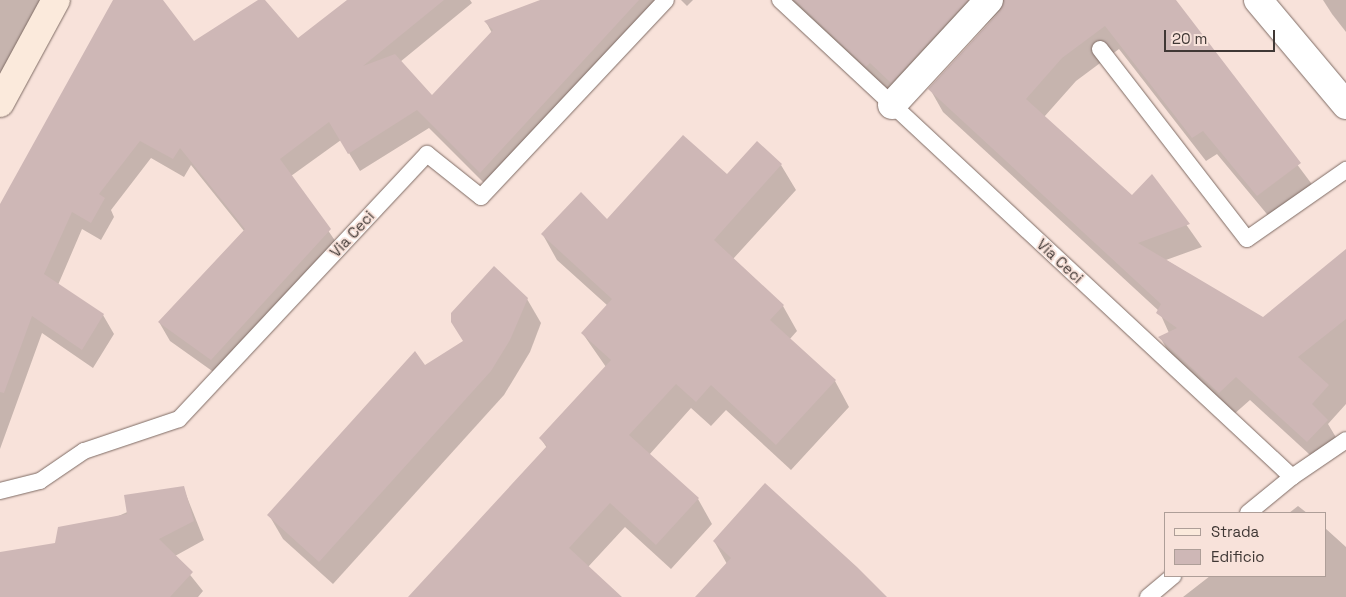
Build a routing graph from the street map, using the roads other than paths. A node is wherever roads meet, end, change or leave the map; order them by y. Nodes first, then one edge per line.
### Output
1 (56, 0) edge
2 (666, 0) edge
3 (780, 0) edge
4 (989, 0) edge
5 (1258, 0) edge
6 (1100, 49) dead end
7 (0, 103) edge
8 (892, 105) junction
9 (1346, 105) edge
10 (1346, 170) edge
11 (1346, 440) edge
12 (1292, 477) junction
13 (0, 491) edge
14 (1249, 512) edge
15 (1172, 577) edge
16 (1148, 597) edge

1 - 7 street
2 - 13 lane, Via Ceci
3 - 8 lane, Via Ceci
4 - 8 street
5 - 9 street
6 - 10 lane
8 - 12 lane, Via Ceci
11 - 12 lane
12 - 14 lane
15 - 16 lane

